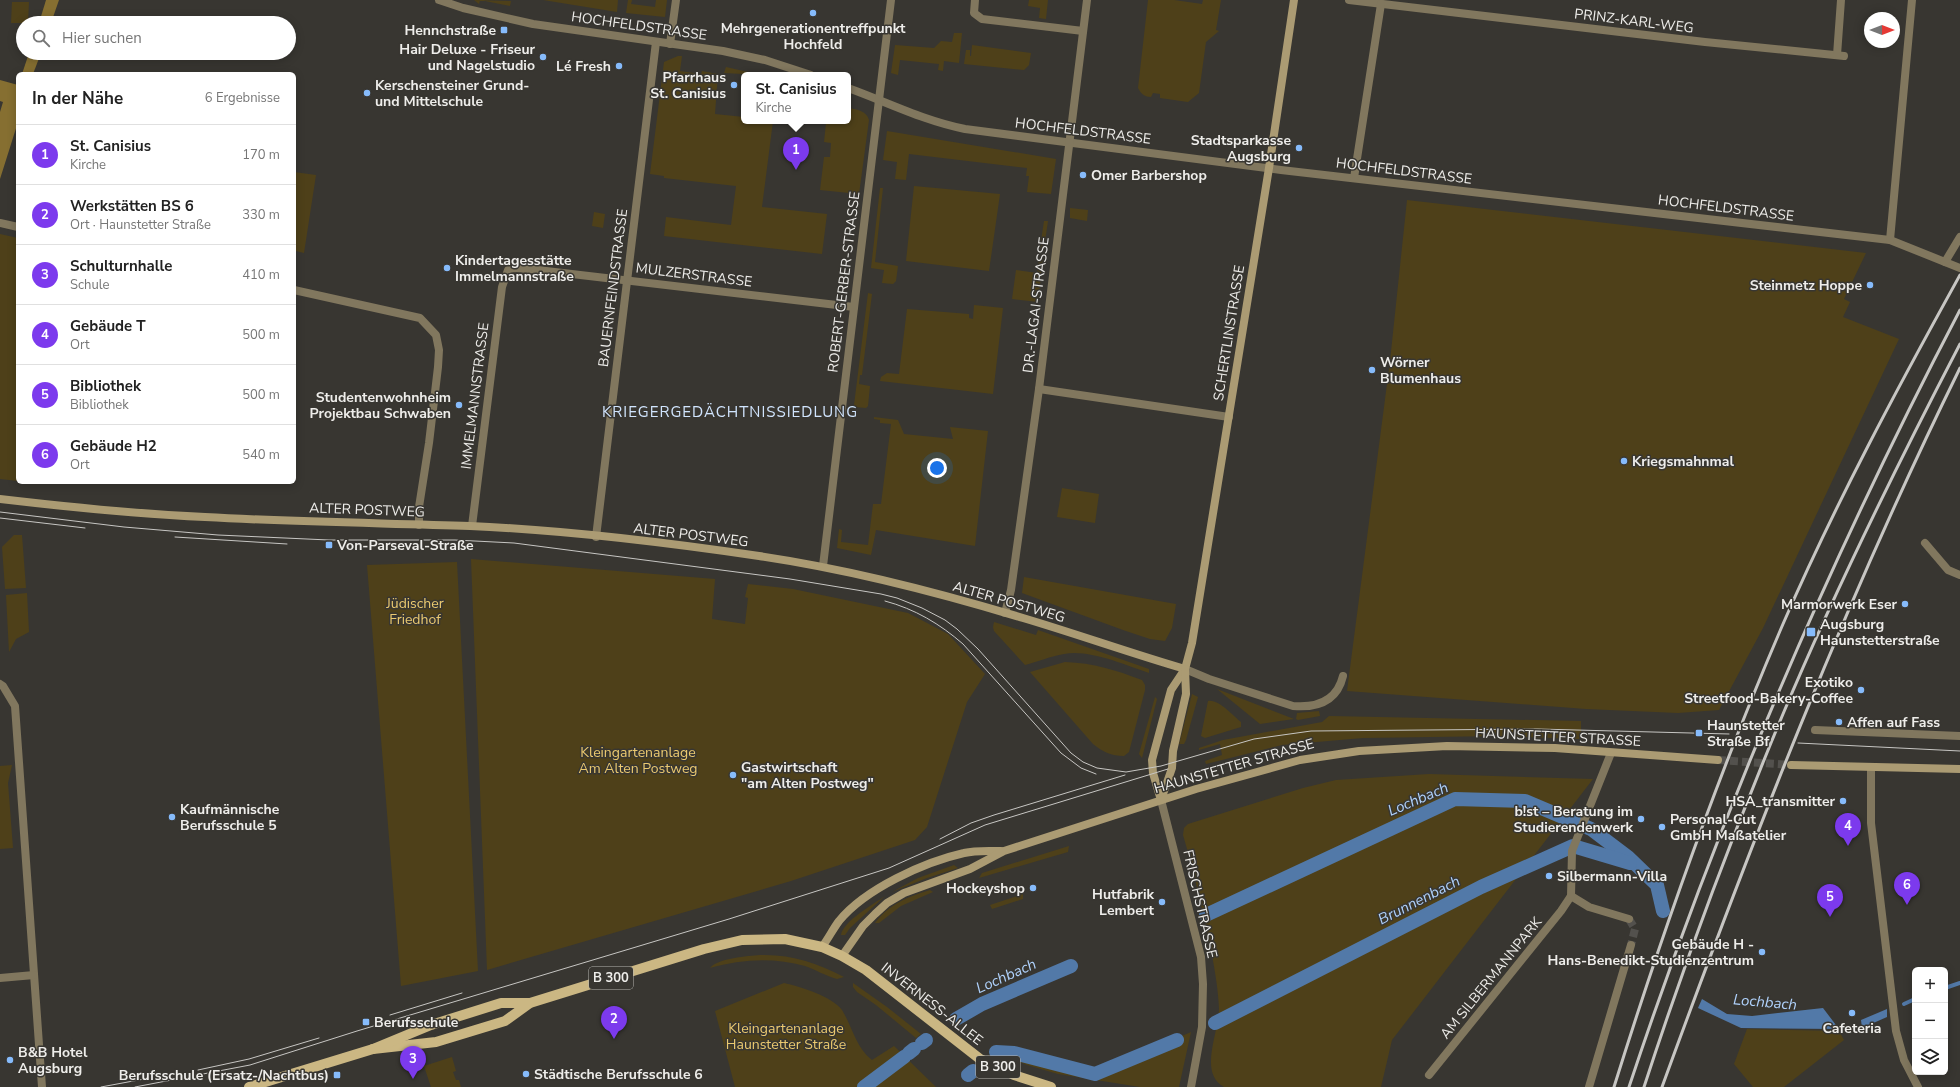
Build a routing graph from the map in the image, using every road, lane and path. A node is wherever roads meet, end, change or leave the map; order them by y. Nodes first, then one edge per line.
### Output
1 (439, 0) edge
2 (676, 0) edge
3 (891, 0) edge
4 (975, 0) edge
5 (1087, 0) edge
6 (1294, 0) edge
7 (1349, 0) edge
8 (1841, 0) edge
9 (1912, 0) edge
10 (463, 4) edge
11 (1382, 4) junction
12 (1083, 31) junction
13 (656, 42) junction
14 (670, 44) junction
15 (802, 72) edge
16 (851, 89) edge
17 (879, 100) junction
18 (1069, 143) junction
19 (1269, 168) junction
20 (1354, 178) junction
21 (0, 223) edge
22 (16, 227) edge
23 (1960, 237) edge
24 (1890, 240) junction
25 (1947, 263) junction
26 (1960, 268) edge
27 (508, 270) joint
28 (628, 280) junction
29 (296, 290) edge
30 (854, 307) junction
31 (1039, 389) junction
32 (1228, 417) junction
33 (0, 499) edge
34 (419, 525) junction
35 (472, 526) junction
36 (596, 537) junction
37 (1925, 543) dead end
38 (823, 566) junction
39 (1960, 576) edge
40 (1005, 613) junction
41 (1185, 669) junction
42 (1343, 676) dead end
43 (0, 684) edge
44 (1816, 730) dead end
45 (1960, 736) edge
46 (1611, 753) junction
47 (1718, 760) tunnel mouth
48 (1791, 765) tunnel mouth
49 (1871, 768) junction
50 (1960, 769) edge
51 (1161, 800) junction
52 (1004, 851) junction
53 (1571, 896) junction
54 (1629, 919) dead end
55 (1631, 945) tunnel mouth
56 (822, 947) junction
57 (842, 956) junction
58 (34, 975) junction
59 (0, 978) edge
60 (530, 1004) junction
61 (373, 1049) junction
62 (1428, 1075) dead end
63 (42, 1087) edge
64 (250, 1087) edge
65 (1051, 1087) edge
66 (1191, 1087) edge
67 (1589, 1087) edge
68 (1918, 1087) edge

1 - 10 street, HOCHFELDSTRASSE
2 - 14 street
3 - 17 street, ROBERT-GERBER-STRASSE
4 - 12 street
5 - 12 street, DR.-LAGAI-STRASSE
6 - 19 street, SCHERTLINSTRASSE
7 - 11 street, PRINZ-KARL-WEG
8 - 11 street, PRINZ-KARL-WEG
9 - 24 street
10 - 13 street, HOCHFELDSTRASSE
11 - 20 street
12 - 18 street, DR.-LAGAI-STRASSE
13 - 14 street, HOCHFELDSTRASSE
13 - 28 street, BAUERNFEINDSTRASSE
14 - 15 street, HOCHFELDSTRASSE
16 - 17 street, HOCHFELDSTRASSE
17 - 18 street, HOCHFELDSTRASSE
17 - 30 street, ROBERT-GERBER-STRASSE
18 - 19 street, HOCHFELDSTRASSE
18 - 31 street, DR.-LAGAI-STRASSE
19 - 20 street, HOCHFELDSTRASSE
19 - 32 street, SCHERTLINSTRASSE
20 - 24 street, HOCHFELDSTRASSE
21 - 22 street
23 - 25 street
24 - 25 street, HOCHFELDSTRASSE
25 - 26 street, HOCHFELDSTRASSE
27 - 28 street, MULZERSTRASSE
27 - 35 street, IMMELMANNSTRASSE
28 - 30 street, MULZERSTRASSE
28 - 36 street, BAUERNFEINDSTRASSE
29 - 34 street
30 - 38 street, ROBERT-GERBER-STRASSE
31 - 32 street
31 - 40 street, DR.-LAGAI-STRASSE
32 - 41 street, SCHERTLINSTRASSE
33 - 34 street, ALTER POSTWEG
34 - 35 street, ALTER POSTWEG
35 - 36 street, ALTER POSTWEG
36 - 38 street, ALTER POSTWEG
37 - 39 street
38 - 40 street, ALTER POSTWEG
40 - 41 street, ALTER POSTWEG
41 - 42 street, ALTER POSTWEG
41 - 51 street, SCHERTLINSTRASSE
41 - 51 street, SCHERTLINSTRASSE
43 - 58 street
44 - 45 street
46 - 47 street, HAUNSTETTER STRASSE
46 - 51 street, HAUNSTETTER STRASSE
46 - 53 street
48 - 49 street
49 - 50 street
49 - 68 street
51 - 52 street, HAUNSTETTER STRASSE
51 - 66 street, FRISCHSTRASSE
52 - 56 street, HAUNSTETTER STRASSE
52 - 57 street, HAUNSTETTER STRASSE
53 - 54 street
53 - 62 street, AM SILBERMANNPARK
55 - 67 street
56 - 57 main road, B 300
56 - 60 main road, B 300
57 - 65 main road, INVERNESS-ALLEE / B 300
58 - 59 street
58 - 63 street
60 - 61 main road, B 300
60 - 61 main road, B 300
61 - 64 main road, B 300

